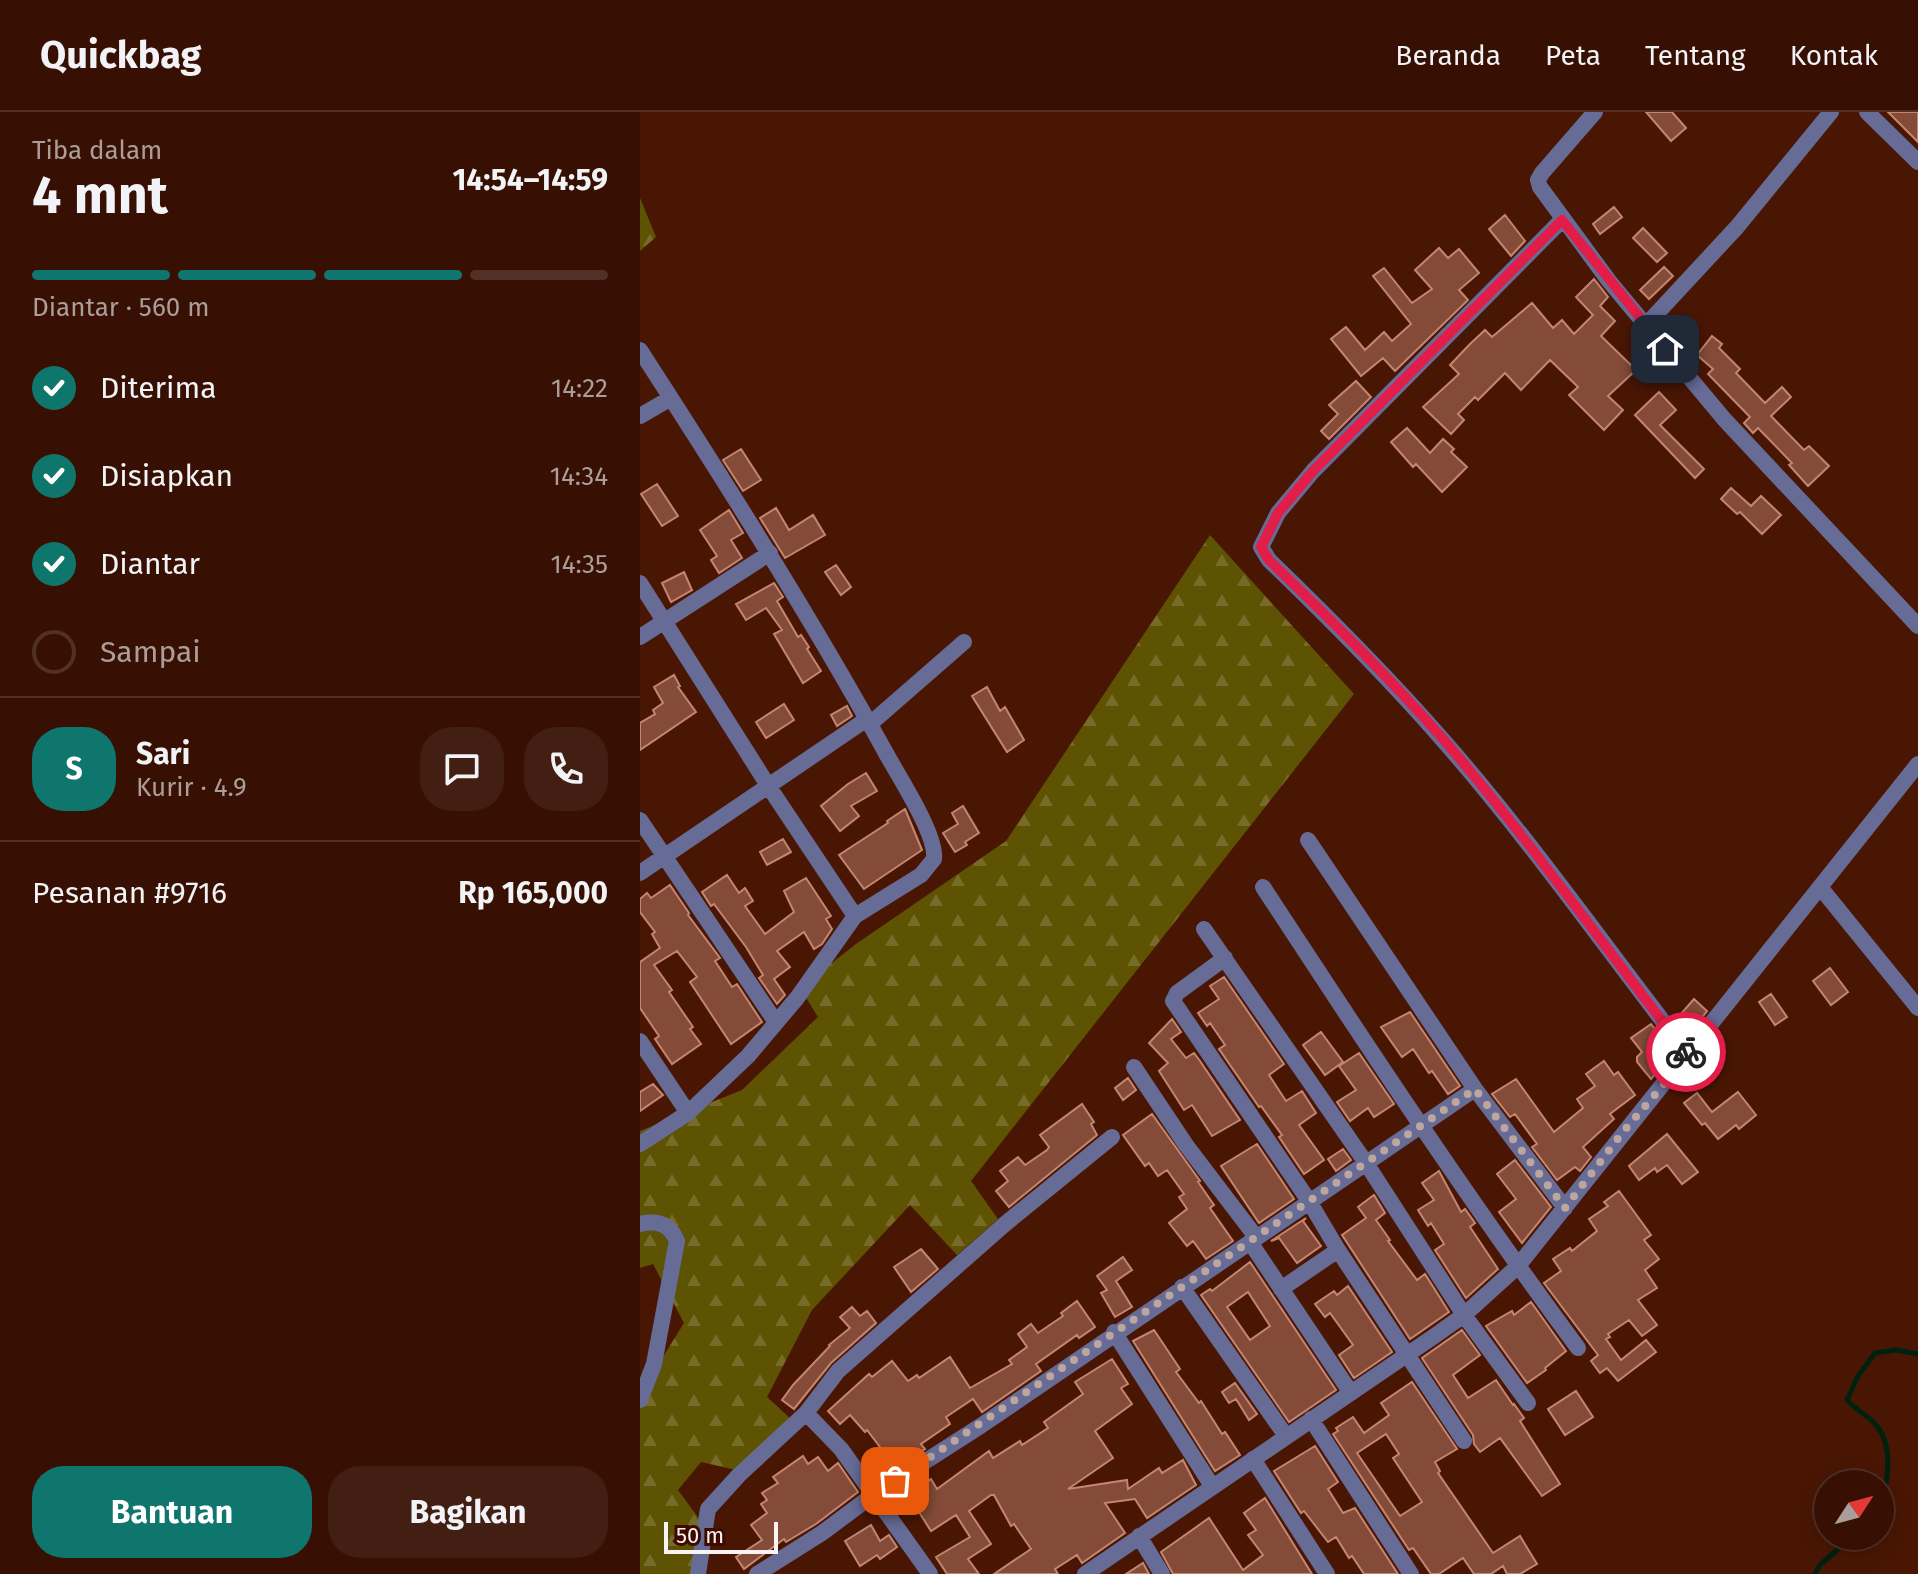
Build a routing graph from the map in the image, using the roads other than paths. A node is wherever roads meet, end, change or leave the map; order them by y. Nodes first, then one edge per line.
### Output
1 (1595, 112) edge
2 (1831, 112) edge
3 (1867, 112) edge
4 (1918, 162) edge
5 (1562, 220) junction
6 (1646, 325) junction
7 (640, 350) edge
8 (671, 398) junction
9 (640, 416) edge
10 (770, 553) junction
11 (640, 583) edge
12 (665, 621) junction
13 (1918, 626) edge
14 (640, 637) edge
15 (964, 642) dead end
16 (869, 722) junction
17 (1918, 764) edge
18 (769, 787) junction
19 (640, 820) edge
20 (1308, 840) dead end
21 (664, 858) junction
22 (640, 873) edge
23 (1263, 887) dead end
24 (1820, 887) junction
25 (855, 916) junction
26 (1204, 929) dead end
27 (1225, 958) junction
28 (1918, 1008) edge
29 (775, 1021) junction
30 (640, 1041) edge
31 (1689, 1055) junction
32 (1134, 1067) dead end
33 (1475, 1089) junction
34 (688, 1113) junction
35 (1422, 1125) junction
36 (1112, 1137) dead end
37 (640, 1144) edge
38 (1366, 1163) junction
39 (1309, 1201) junction
40 (1565, 1208) junction
41 (640, 1224) edge
42 (1253, 1239) junction
43 (1338, 1250) junction
44 (1518, 1266) junction
45 (1182, 1287) junction
46 (1281, 1289) junction
47 (1464, 1315) junction
48 (1114, 1332) junction
49 (1578, 1348) dead end
50 (1407, 1353) junction
51 (1351, 1393) junction
52 (640, 1400) edge
53 (1528, 1403) dead end
54 (806, 1413) junction
55 (1311, 1419) junction
56 (1286, 1436) junction
57 (1464, 1441) dead end
58 (1253, 1459) junction
59 (1212, 1486) junction
60 (873, 1495) junction
61 (1139, 1536) junction
62 (698, 1574) edge
63 (757, 1574) edge
64 (930, 1574) edge
65 (1085, 1574) edge
66 (1162, 1574) edge
67 (1327, 1574) edge
68 (1411, 1574) edge

1 - 5 street
2 - 6 street
3 - 4 street
5 - 6 street
5 - 31 street
6 - 13 street
7 - 8 street
8 - 9 street
8 - 10 street
10 - 12 street
10 - 16 street
11 - 12 street
12 - 14 street
12 - 18 street
15 - 16 street
16 - 18 street
16 - 25 street
17 - 24 street
18 - 21 street
18 - 25 street
19 - 21 street
20 - 33 street
21 - 22 street
21 - 29 street
23 - 35 street
24 - 28 street
24 - 31 street
25 - 29 street
26 - 27 street
27 - 38 street
27 - 39 street
29 - 34 street
30 - 34 street
31 - 40 street
32 - 42 street
33 - 35 street
33 - 40 street
34 - 37 street
35 - 38 street
35 - 44 street
36 - 54 street
38 - 39 street
38 - 47 street
39 - 42 street
39 - 43 street
40 - 44 street
41 - 52 street
42 - 45 street
42 - 46 street
43 - 46 street
43 - 50 street
44 - 47 street
44 - 49 street
45 - 48 street
45 - 56 street
46 - 51 street
47 - 50 street
47 - 53 street
48 - 59 street
48 - 60 street
50 - 51 street
50 - 57 street
51 - 55 street
54 - 60 street
54 - 62 street
55 - 56 street
55 - 68 street
56 - 58 street
58 - 59 street
58 - 67 street
59 - 61 street
60 - 63 street
60 - 64 street
61 - 65 street
61 - 66 street

